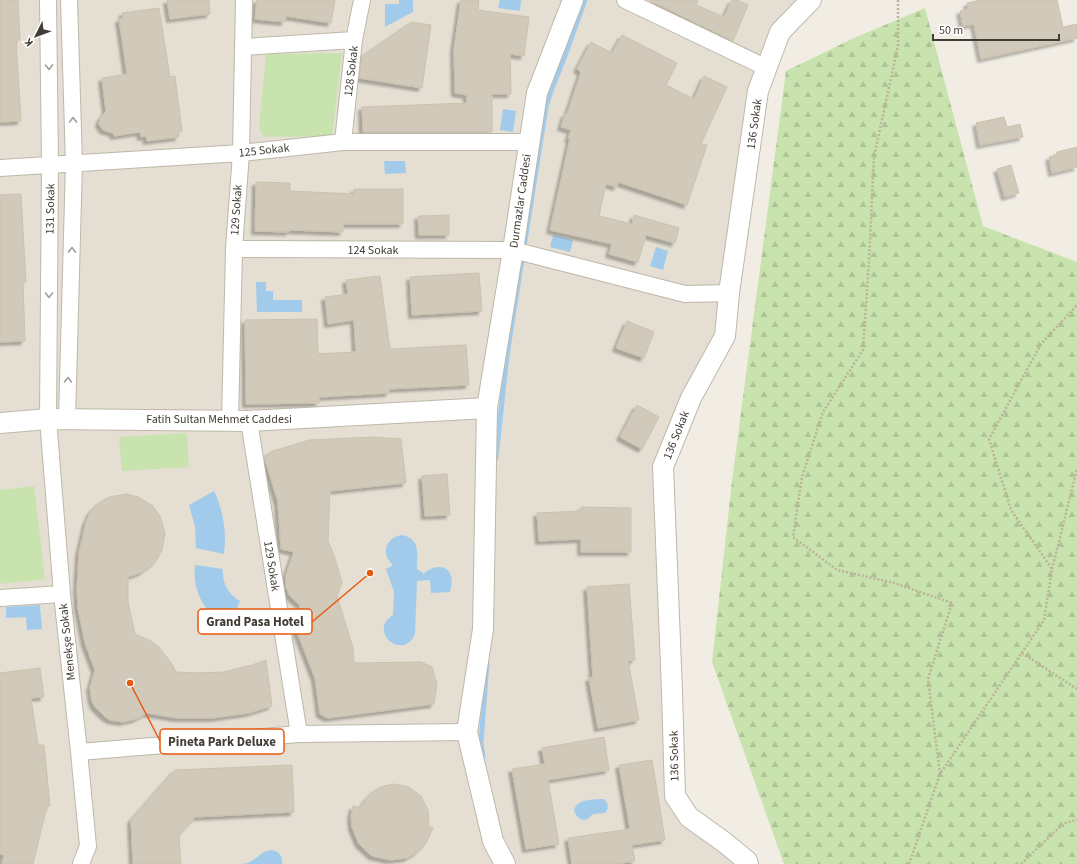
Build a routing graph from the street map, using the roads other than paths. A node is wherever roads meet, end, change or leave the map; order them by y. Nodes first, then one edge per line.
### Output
1 (48, 0) edge
2 (69, 0) edge
3 (244, 0) edge
4 (362, 0) edge
5 (573, 0) edge
6 (625, 0) edge
7 (811, 0) edge
8 (354, 40) junction
9 (243, 47) junction
10 (767, 68) junction
11 (342, 142) junction
12 (529, 142) junction
13 (241, 153) junction
14 (74, 162) junction
15 (50, 164) junction
16 (0, 168) edge
17 (234, 249) junction
18 (513, 250) junction
19 (729, 293) junction
20 (487, 408) junction
21 (57, 419) junction
22 (239, 421) junction
23 (0, 422) edge
24 (62, 594) junction
25 (0, 598) edge
26 (467, 732) junction
27 (299, 734) junction
28 (79, 752) junction
29 (81, 864) edge
30 (505, 864) edge
31 (748, 864) edge

1 -> 15 street, 131 Sokak
14 -> 2 street
3 - 9 street, 129 Sokak
4 - 8 street, 128 Sokak
5 - 12 street, Durmazlar Caddesi
6 - 10 street
7 - 10 street, 136 Sokak
8 - 9 street
8 - 11 street, 128 Sokak
9 - 13 street, 129 Sokak
10 - 19 street, 136 Sokak
11 - 12 street, 125 Sokak
11 - 13 street, 125 Sokak
12 - 18 street, Durmazlar Caddesi
13 - 14 street, 125 Sokak
13 - 17 street, 129 Sokak
14 - 15 street, 125 Sokak
21 -> 14 street
15 - 16 street, 125 Sokak
15 -> 21 street, 131 Sokak
17 - 18 street, 124 Sokak
17 - 22 street, 129 Sokak
18 - 19 street, 124 Sokak
18 - 20 street, Durmazlar Caddesi
19 - 31 street, 136 Sokak
20 - 22 street, Fatih Sultan Mehmet Caddesi
20 - 26 street, Durmazlar Caddesi
21 - 22 street, Fatih Sultan Mehmet Caddesi
21 - 23 street, Fatih Sultan Mehmet Caddesi
21 - 24 street, Menekşe Sokak
22 - 27 street, 129 Sokak
24 - 25 street
24 - 28 street, Menekşe Sokak
26 - 27 street
26 - 30 street
27 - 28 street
28 - 29 street, Menekşe Sokak

